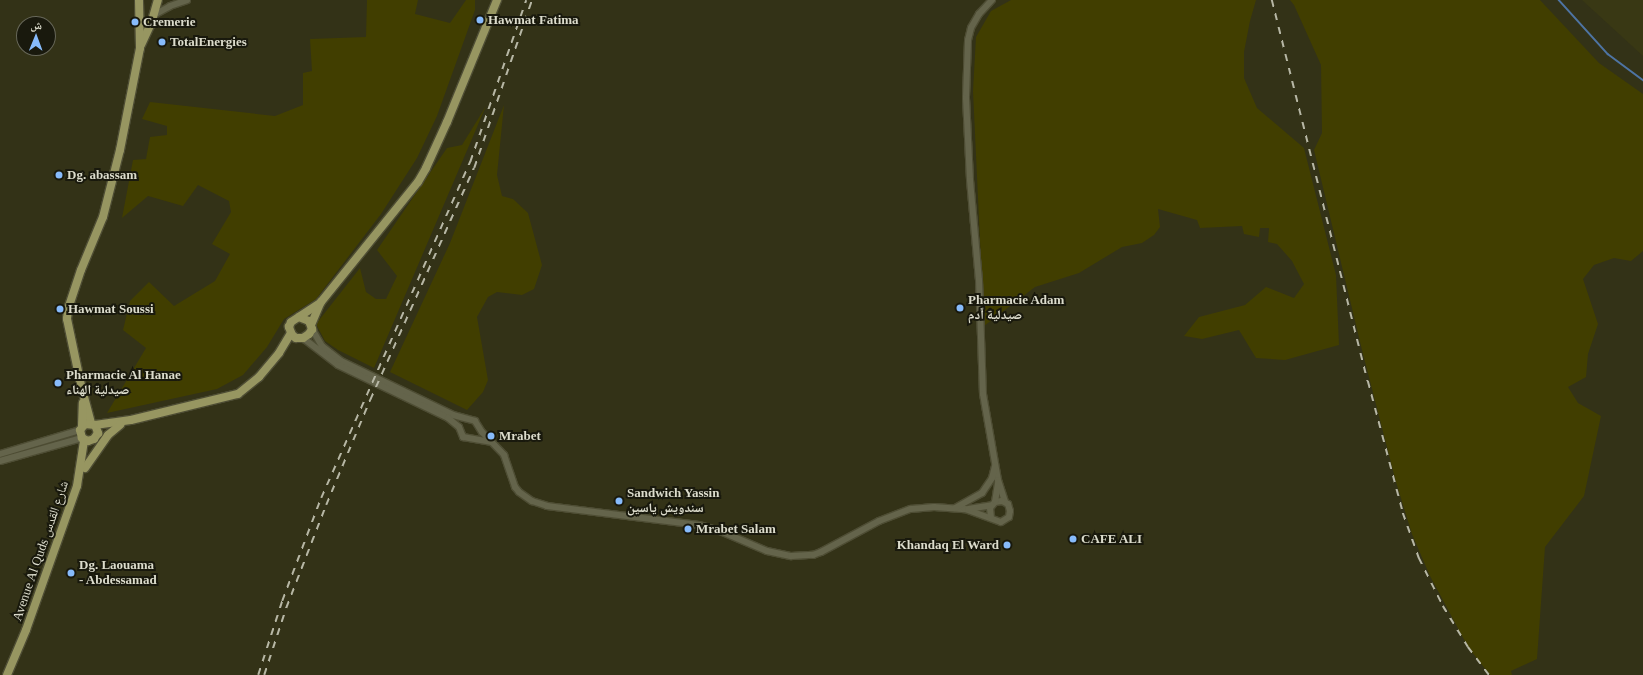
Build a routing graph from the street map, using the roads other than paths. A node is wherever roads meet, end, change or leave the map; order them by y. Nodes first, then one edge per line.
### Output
1 (139, 0) edge
2 (187, 0) edge
3 (497, 0) edge
4 (992, 0) edge
5 (156, 7) edge
6 (139, 17) junction
7 (141, 45) junction
8 (321, 302) junction
9 (299, 317) junction
10 (311, 327) junction
11 (290, 332) junction
12 (301, 338) junction
13 (279, 353) junction
14 (351, 369) junction
15 (83, 393) junction
16 (418, 400) junction
17 (465, 419) junction
18 (131, 420) junction
19 (120, 425) junction
20 (95, 427) junction
21 (81, 428) junction
22 (459, 428) junction
23 (479, 429) junction
24 (471, 439) junction
25 (86, 440) junction
26 (492, 442) junction
27 (0, 454) edge
28 (0, 461) edge
29 (996, 465) junction
30 (85, 468) junction
31 (79, 479) junction
32 (998, 480) junction
33 (1005, 502) junction
34 (993, 504) junction
35 (953, 508) junction
36 (965, 509) junction
37 (991, 518) junction
38 (7, 675) edge

1 - 6 main road
2 - 5 street
3 - 8 main road
4 - 29 street
5 - 6 main road
5 - 7 main road
6 - 7 main road
7 - 15 main road
8 - 9 main road
8 - 10 main road
9 - 10 main road
9 - 11 main road
10 - 12 main road
10 - 14 street
11 - 12 main road
11 - 13 main road
12 - 13 main road
12 - 14 street
13 - 18 main road
14 - 16 street
15 - 20 main road
15 - 21 main road
16 - 17 street
16 - 22 street
17 - 22 street
17 - 23 street
18 - 19 main road
18 - 20 main road
19 - 20 main road
19 - 30 main road
20 - 21 main road
20 - 25 main road
21 - 25 main road
21 - 27 street
22 - 24 street
23 - 24 street
23 - 26 street
24 - 26 street
25 - 28 street
25 - 30 main road, Avenue Al Quds شارع القدس
25 - 31 main road, Avenue Al Quds شارع القدس
26 - 35 street
29 - 32 street
29 - 35 street
30 - 31 main road, Avenue Al Quds شارع القدس
31 - 38 main road, Avenue Al Quds شارع القدس
32 - 33 street
32 - 34 street
33 - 34 street
33 - 37 street
34 - 36 street
34 - 37 street
35 - 36 street
36 - 37 street

